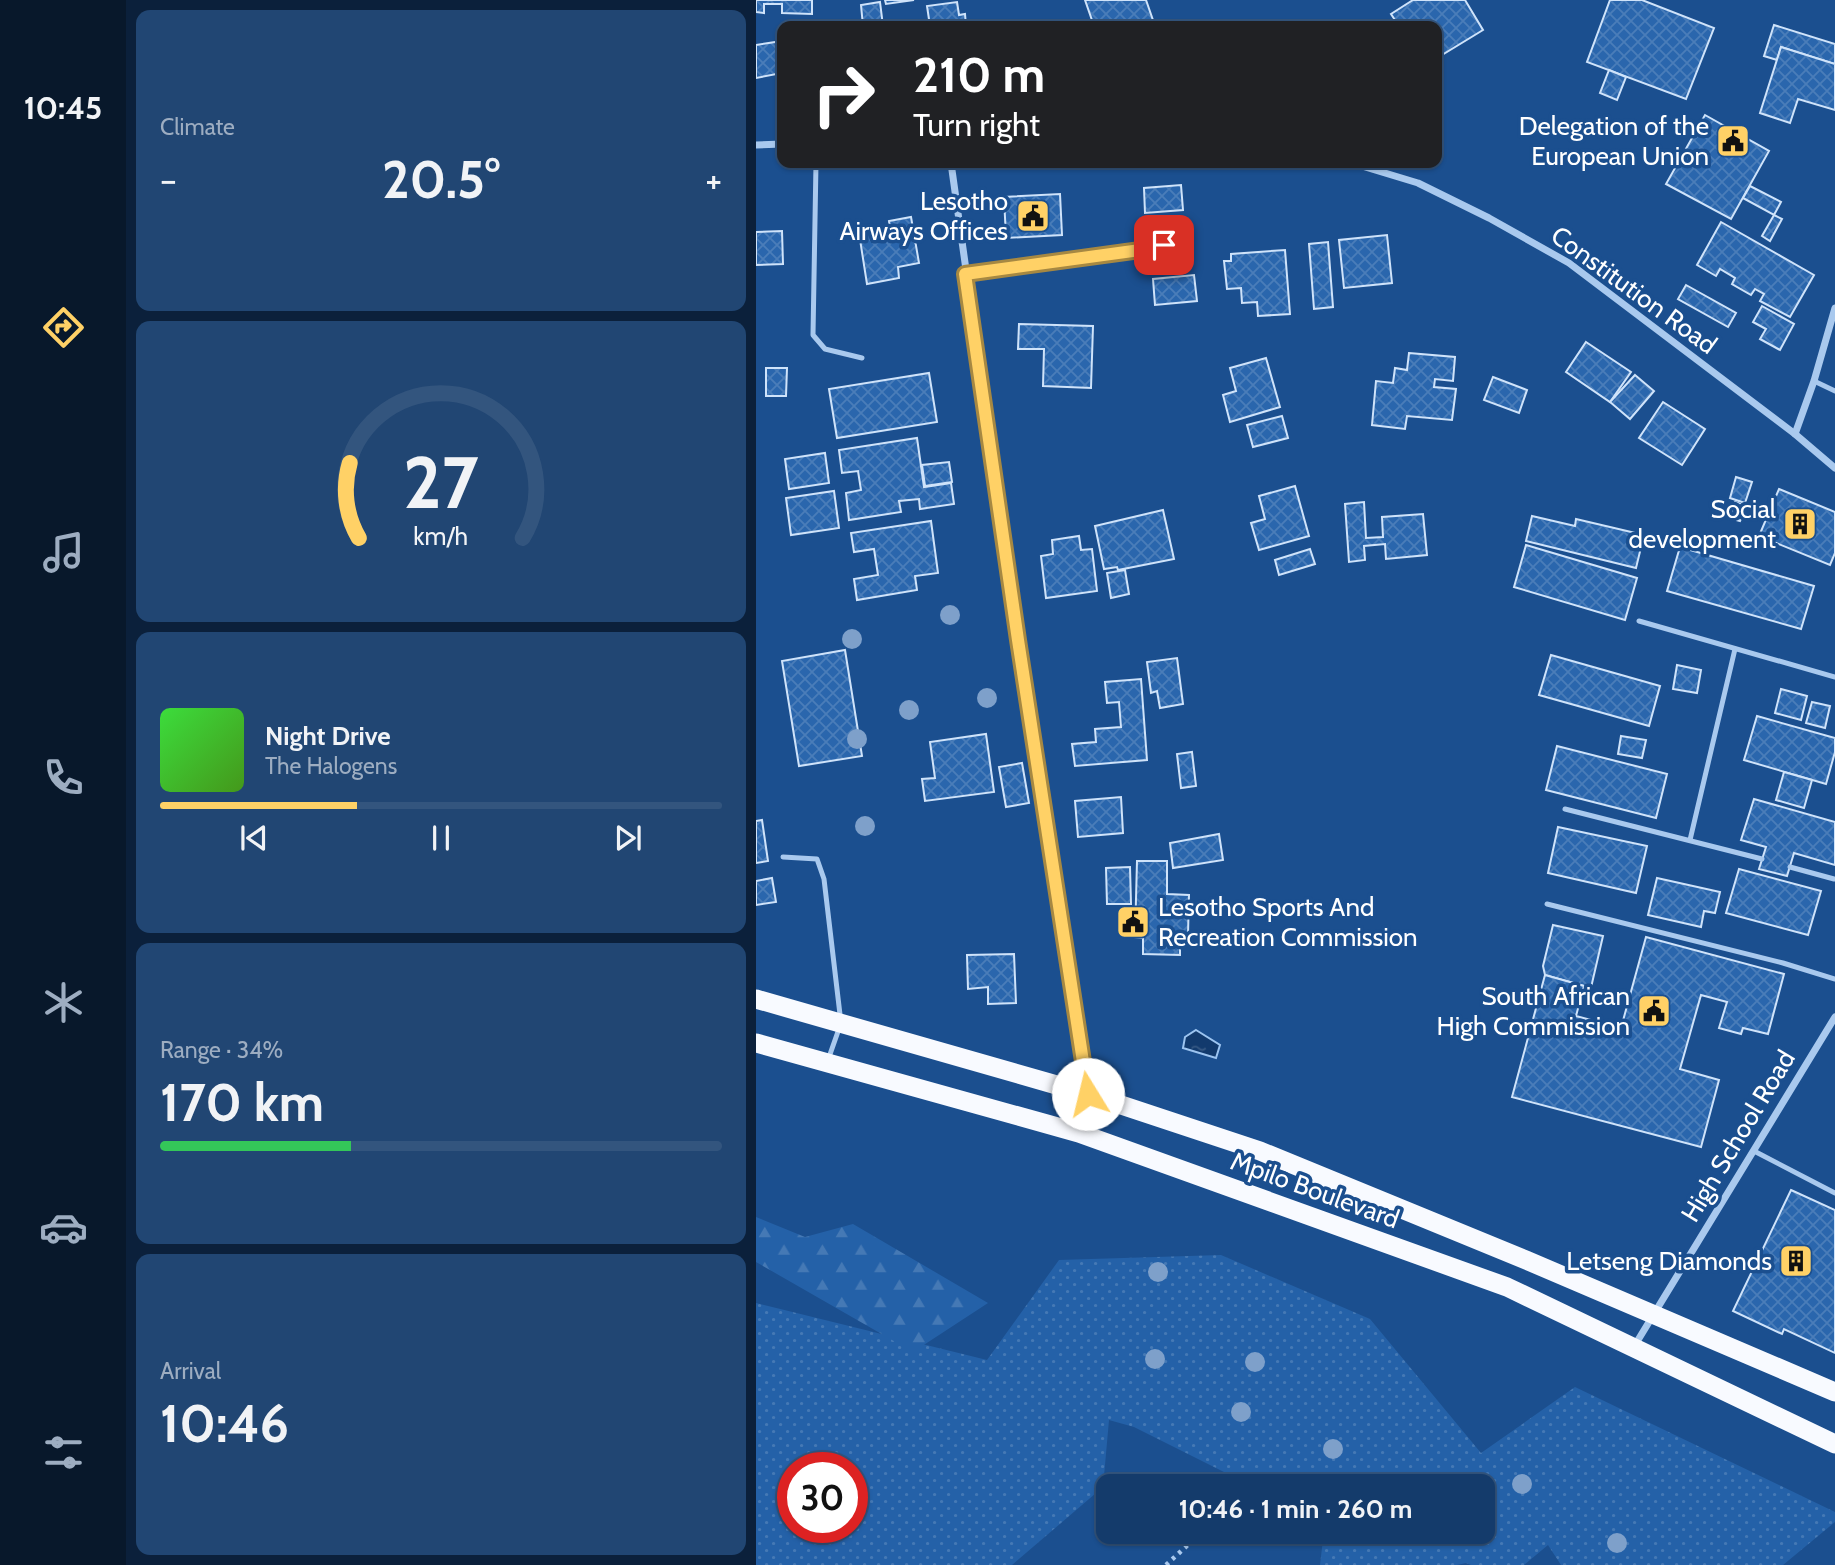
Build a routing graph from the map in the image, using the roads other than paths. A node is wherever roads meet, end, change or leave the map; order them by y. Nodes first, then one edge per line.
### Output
1 (777, 144) edge
2 (756, 145) edge
3 (816, 168) edge
4 (952, 168) edge
5 (1368, 168) edge
6 (1166, 230) dead end
7 (965, 274) junction
8 (1835, 308) edge
9 (862, 358) dead end
10 (1814, 381) junction
11 (1835, 391) edge
12 (1795, 434) junction
13 (1835, 468) edge
14 (1639, 621) dead end
15 (1735, 649) junction
16 (1835, 677) edge
17 (1565, 808) dead end
18 (1690, 840) junction
19 (783, 857) dead end
20 (1762, 859) dead end
21 (1790, 867) dead end
22 (1834, 879) edge
23 (1547, 904) dead end
24 (1835, 979) edge
25 (756, 999) edge
26 (1835, 1017) edge
27 (841, 1023) junction
28 (756, 1044) edge
29 (827, 1063) junction
30 (1088, 1094) junction
31 (1079, 1133) junction
32 (1754, 1151) junction
33 (1835, 1193) edge
34 (1653, 1315) junction
35 (1633, 1349) junction
36 (1835, 1392) edge
37 (1835, 1444) edge

1 - 2 street
3 - 9 lane
4 - 7 street
5 - 12 street, Constitution Road
6 - 7 lane
7 - 30 street
8 - 10 street
10 - 11 lane
10 - 12 street
12 - 13 street, Constitution Road
14 - 15 lane
15 - 16 lane
15 - 18 lane
17 - 18 lane
18 - 20 lane
19 - 27 lane
21 - 22 lane
23 - 24 lane
25 - 27 highway, Mpilo Boulevard
26 - 32 street, High School Road
27 - 29 lane
27 - 30 highway, Mpilo Boulevard
28 - 29 highway, Mpilo Boulevard
29 - 31 highway, Mpilo Boulevard
30 - 31 street
30 - 34 highway, Mpilo Boulevard
31 - 35 highway, Mpilo Boulevard
32 - 33 lane
32 - 34 street, High School Road
34 - 35 street, High School Road
34 - 36 highway, Mpilo Boulevard
35 - 37 highway, Mpilo Boulevard

